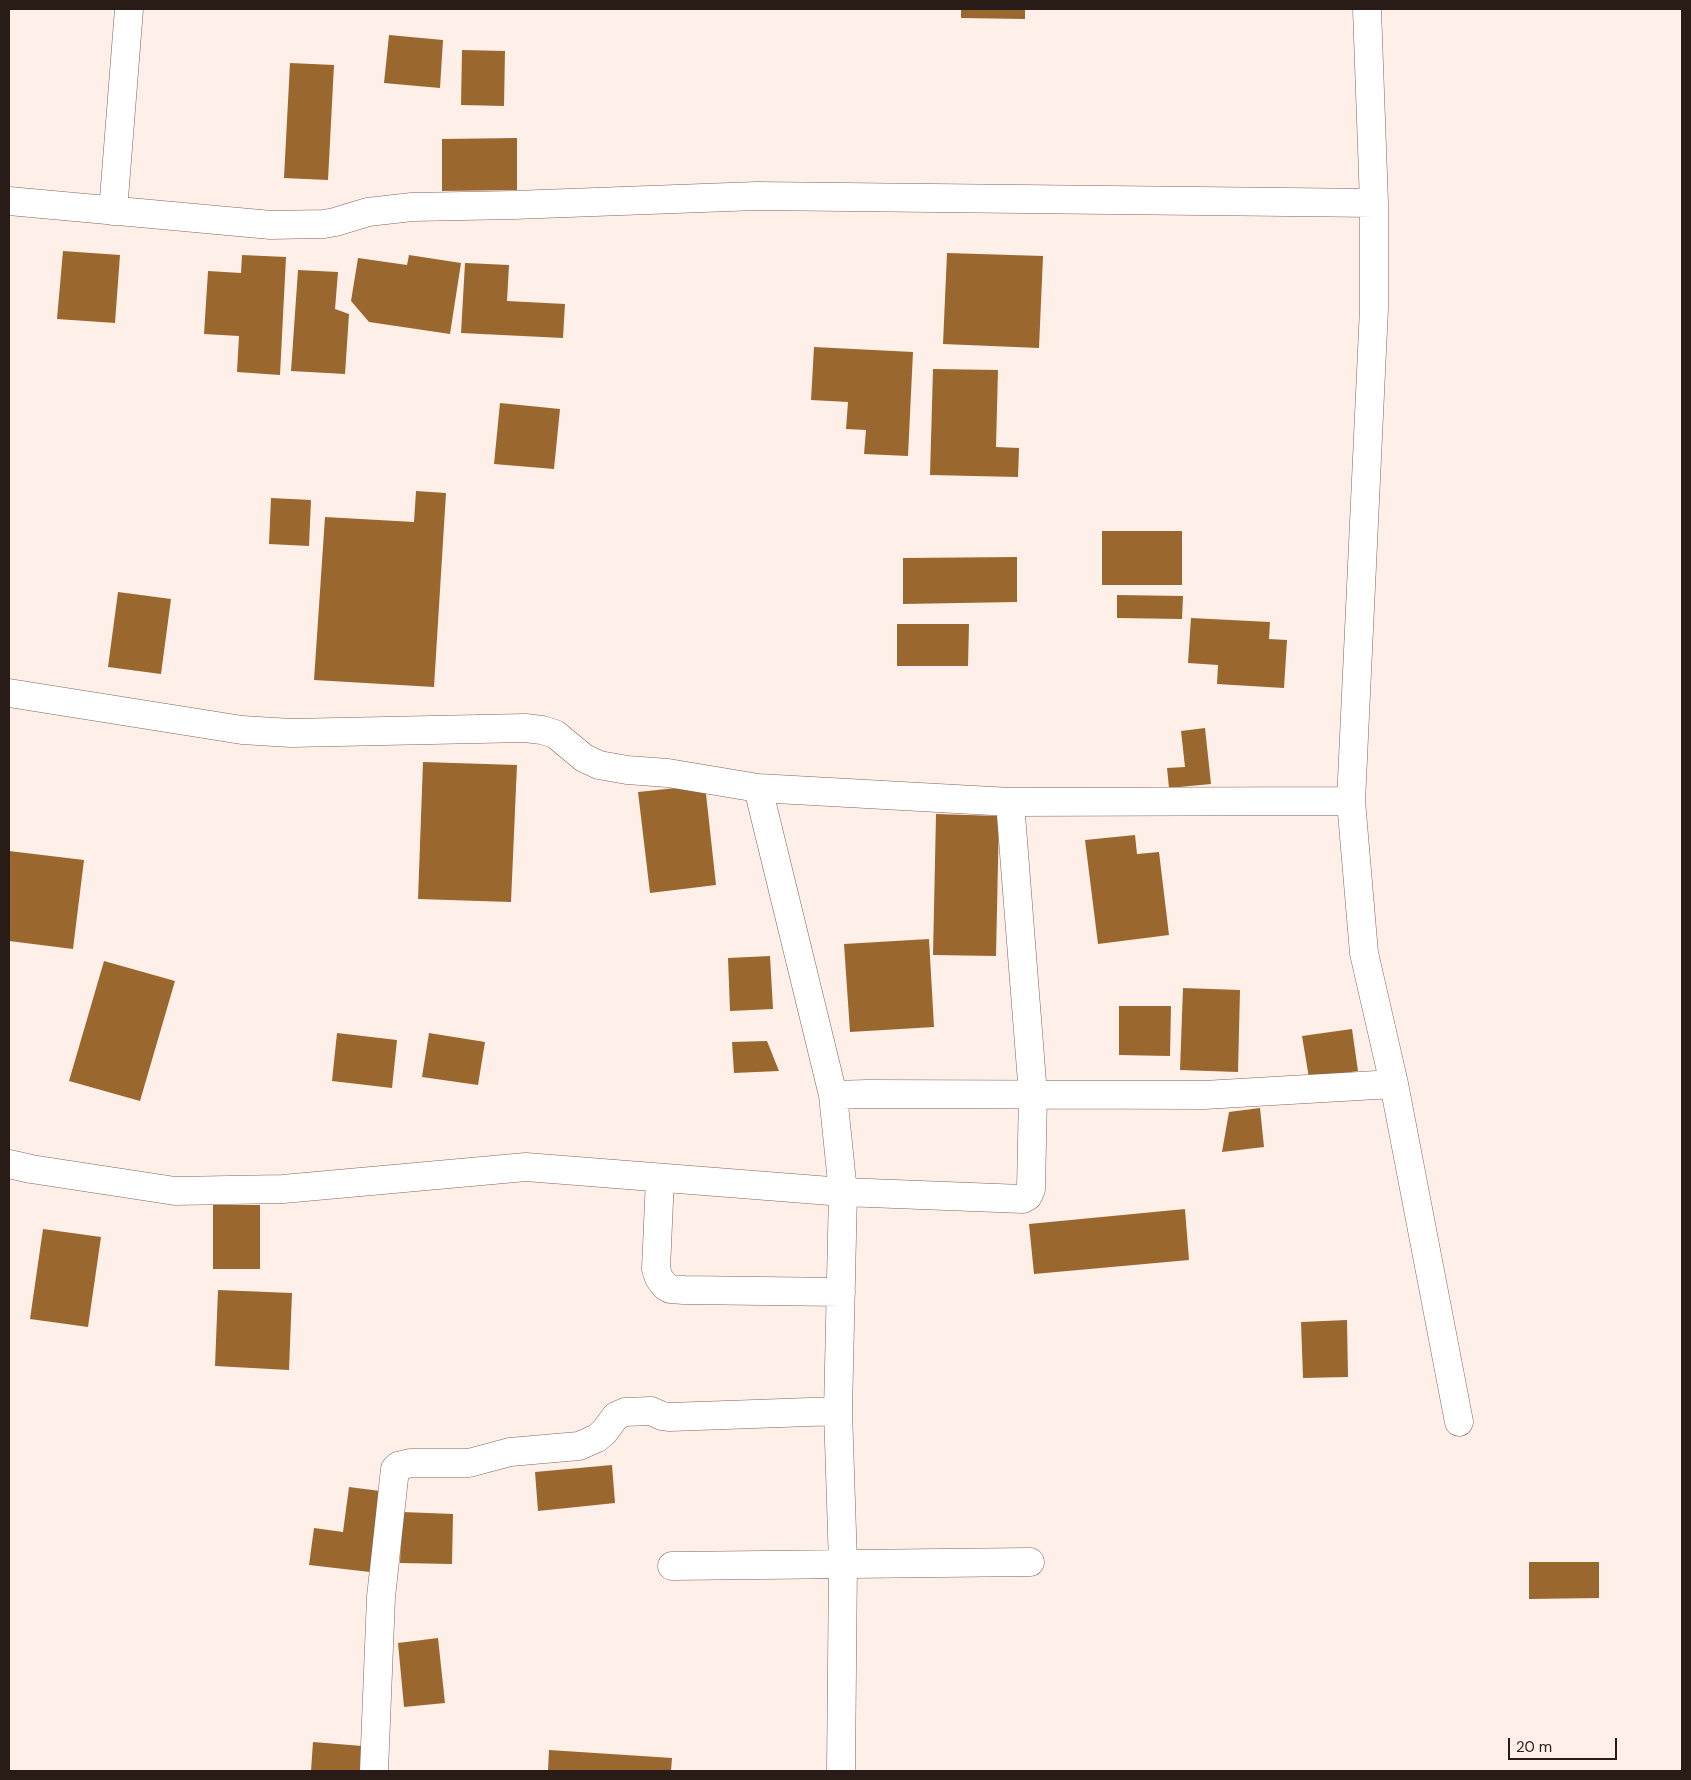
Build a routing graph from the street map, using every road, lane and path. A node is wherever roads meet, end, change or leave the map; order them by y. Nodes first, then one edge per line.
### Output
1 (129, 9) edge
2 (1367, 9) edge
3 (9, 202) edge
4 (1374, 203) junction
5 (113, 211) junction
6 (9, 692) edge
7 (758, 788) junction
8 (1351, 801) junction
9 (1010, 802) junction
10 (1394, 1084) junction
11 (833, 1095) junction
12 (1033, 1095) junction
13 (9, 1164) edge
14 (660, 1178) junction
15 (843, 1192) junction
16 (840, 1292) junction
17 (838, 1411) junction
18 (1459, 1422) dead end
19 (1030, 1562) dead end
20 (843, 1563) junction
21 (672, 1566) dead end
22 (374, 1771) edge
23 (842, 1771) edge

1 - 5 street
2 - 4 street
3 - 5 street
4 - 5 street
4 - 8 street
6 - 7 street
7 - 9 street
7 - 11 street
8 - 9 street
8 - 10 street
9 - 12 street
10 - 12 street
10 - 18 street
11 - 12 street
11 - 15 street
12 - 15 street
13 - 14 street
14 - 15 street
14 - 16 street
15 - 16 street
16 - 17 street
17 - 20 street
17 - 22 street
19 - 20 street
20 - 21 street
20 - 23 street

